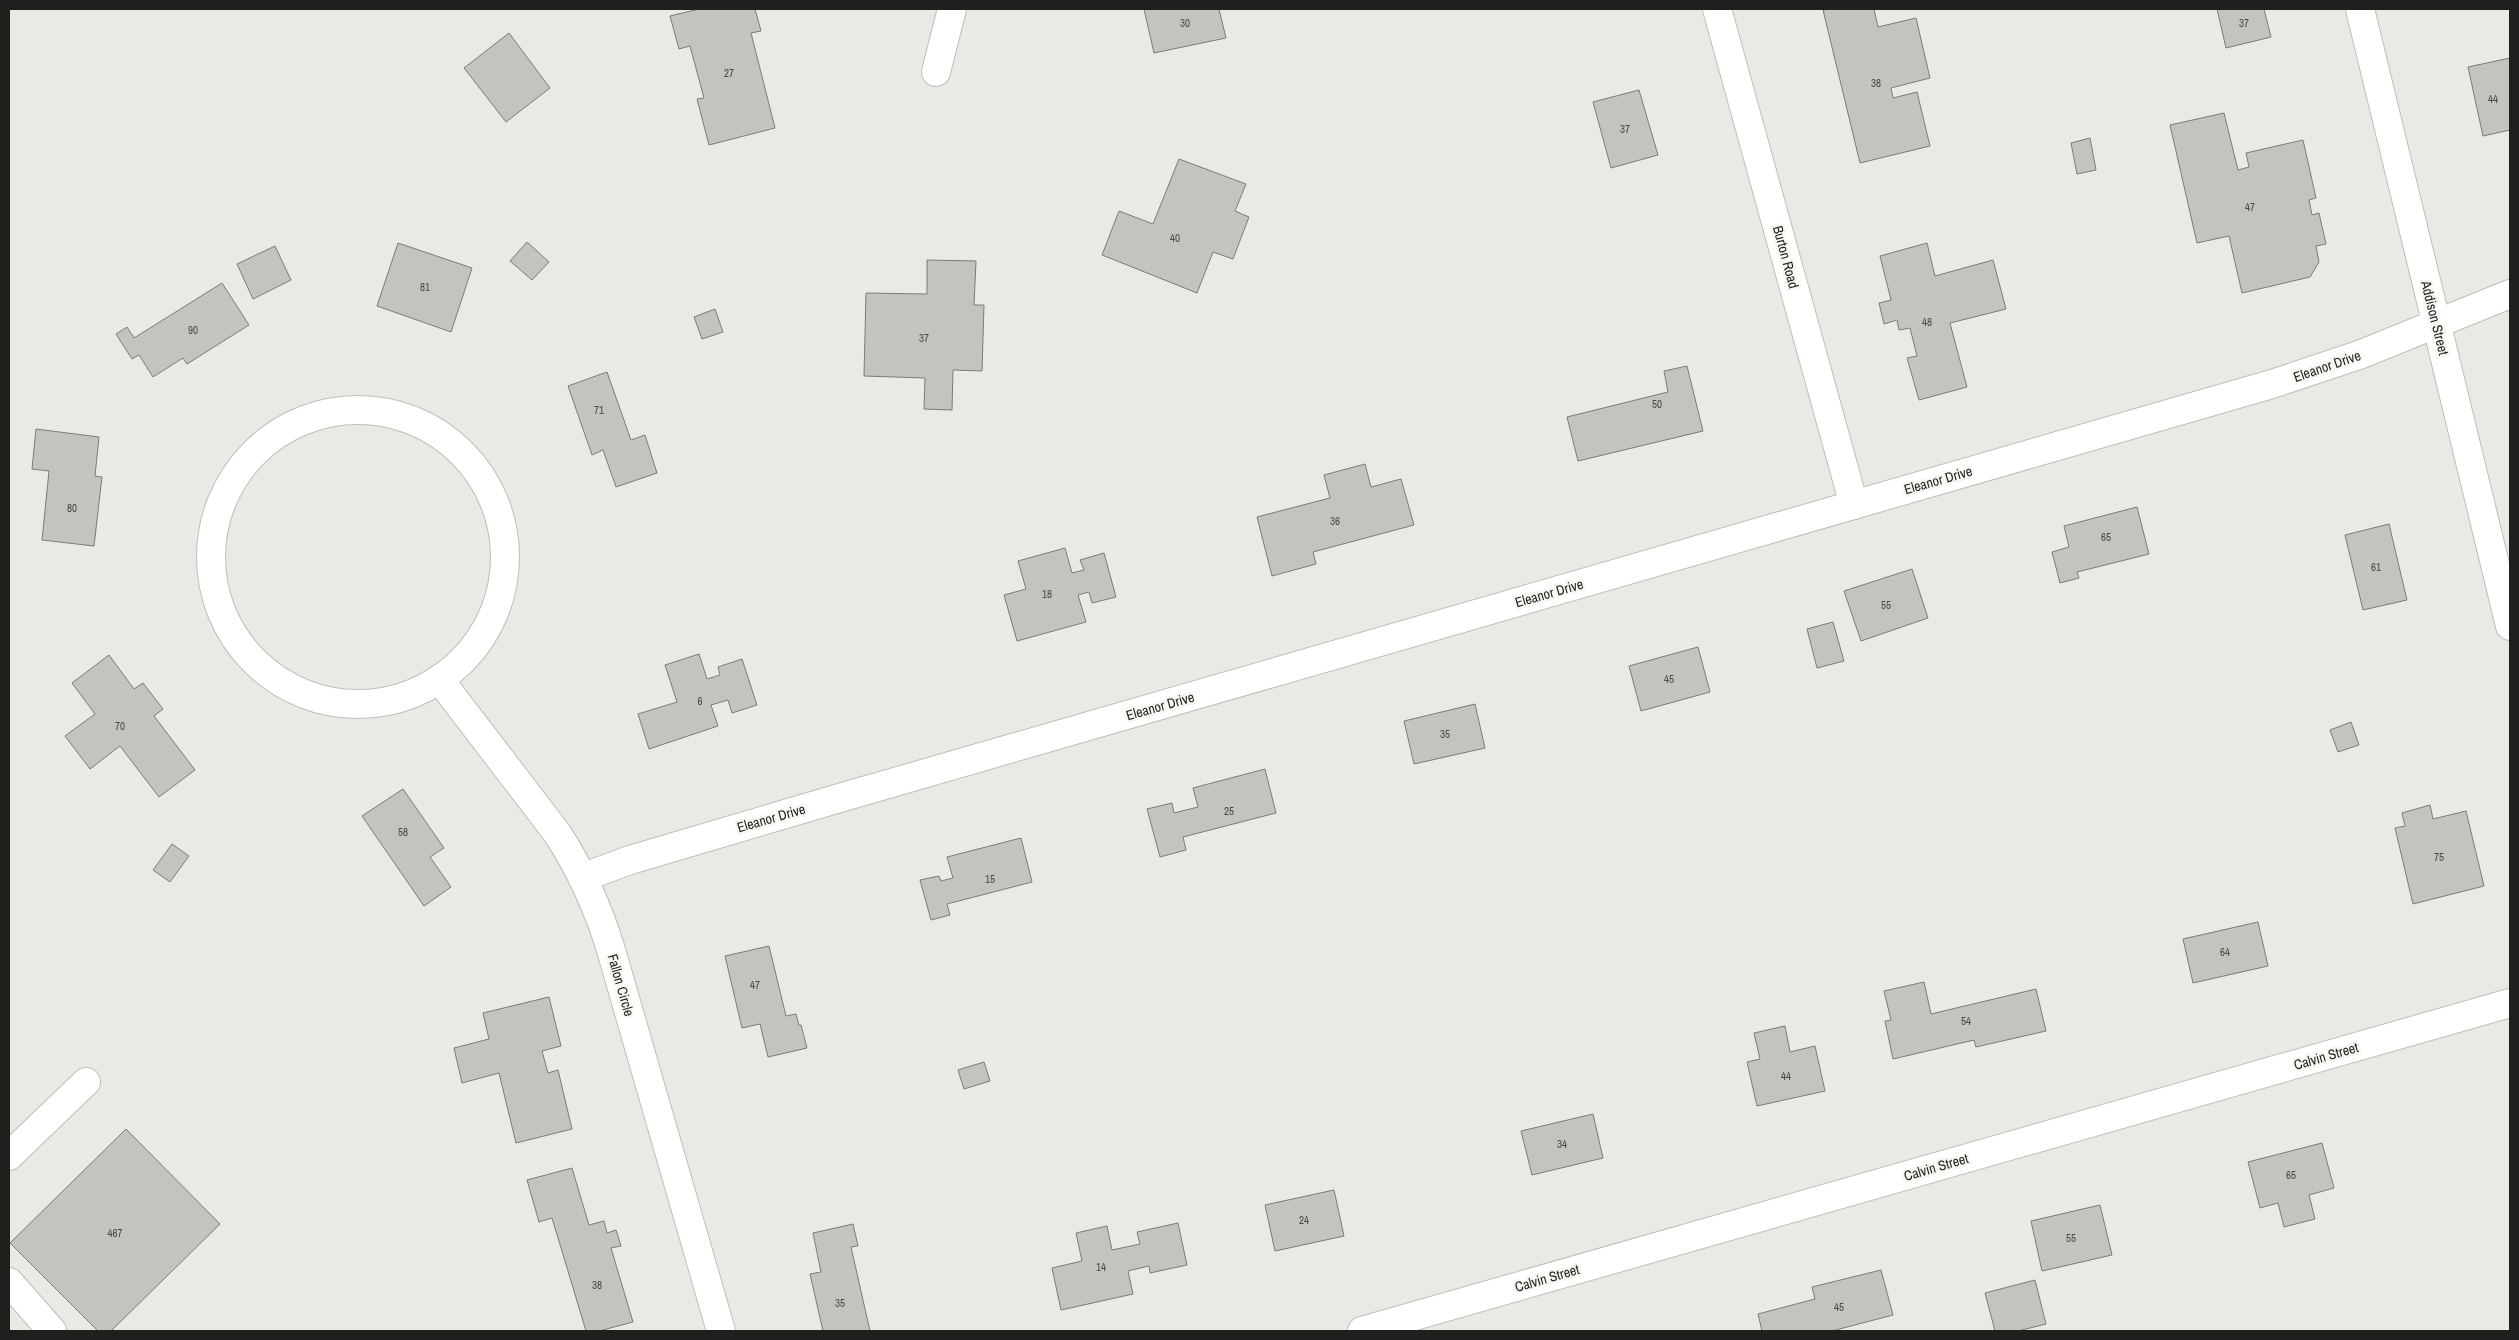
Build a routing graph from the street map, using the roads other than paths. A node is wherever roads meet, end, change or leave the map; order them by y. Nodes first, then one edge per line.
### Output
1 (952, 9) edge
2 (1717, 9) edge
3 (2360, 9) edge
4 (936, 72) dead end
5 (2510, 294) edge
6 (2436, 324) junction
7 (1854, 505) junction
8 (2510, 626) edge
9 (439, 679) junction
10 (584, 877) junction
11 (2510, 1003) edge
12 (86, 1082) dead end
13 (9, 1156) edge
14 (9, 1282) edge
15 (52, 1331) edge
16 (721, 1331) edge
17 (1362, 1331) edge

1 - 4 street
2 - 7 street, Burton Road
3 - 6 street, Addison Street
5 - 6 street, Eleanor Drive
6 - 7 street, Eleanor Drive
6 - 8 street, Addison Street
7 - 10 street, Eleanor Drive
9 - 9 street
9 - 10 street, Fallon Circle
10 - 16 street, Fallon Circle
11 - 17 street, Calvin Street
12 - 13 street
14 - 15 street

